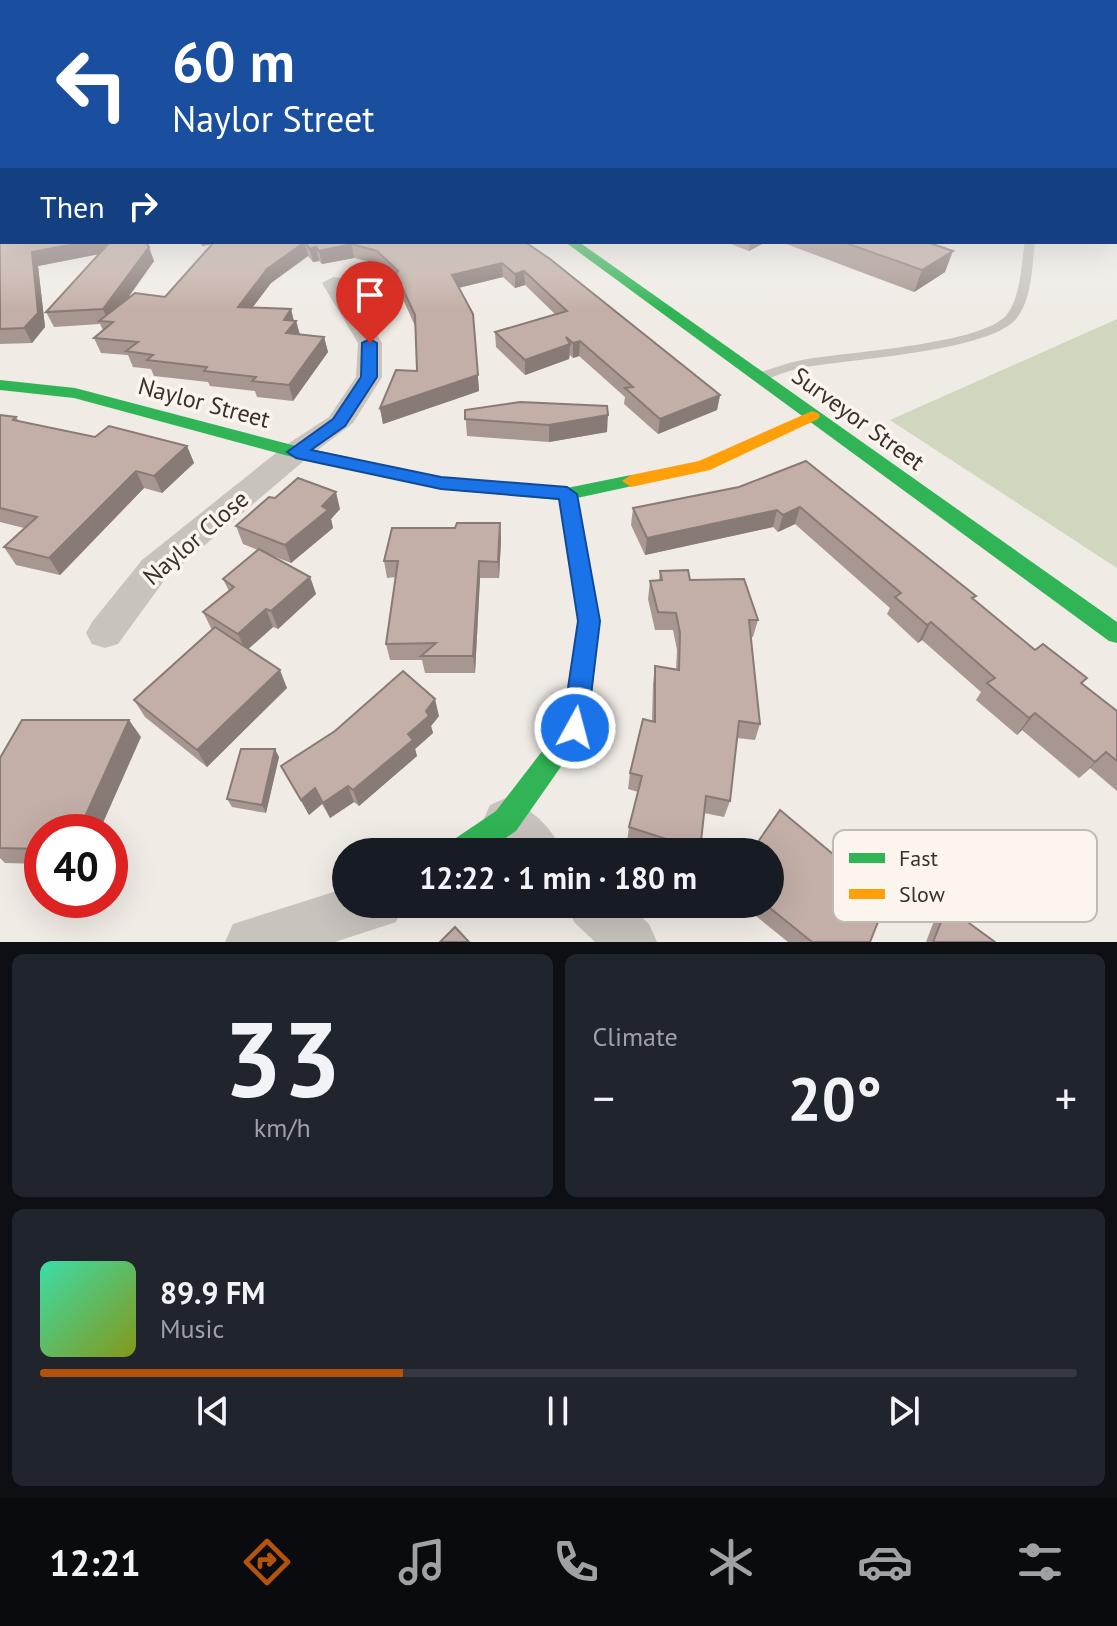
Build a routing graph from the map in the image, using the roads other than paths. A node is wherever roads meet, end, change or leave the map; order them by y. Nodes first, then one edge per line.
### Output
1 (574, 244) edge
2 (1030, 244) edge
3 (333, 283) dead end
4 (758, 377) junction
5 (0, 385) edge
6 (812, 416) junction
7 (296, 452) junction
8 (567, 494) junction
9 (105, 633) dead end
10 (1117, 634) edge
11 (522, 836) edge
12 (332, 918) edge
13 (606, 918) edge
14 (251, 942) edge
15 (631, 942) edge

1 - 4 street, Surveyor Street
2 - 4 lane
3 - 7 street, Naylor Close
4 - 6 street, Surveyor Street
5 - 7 street, Naylor Street
6 - 8 street, Naylor Street
6 - 10 street, Surveyor Street
7 - 8 street, Naylor Street
7 - 9 street, Naylor Close
8 - 11 street
12 - 14 street
13 - 15 street

